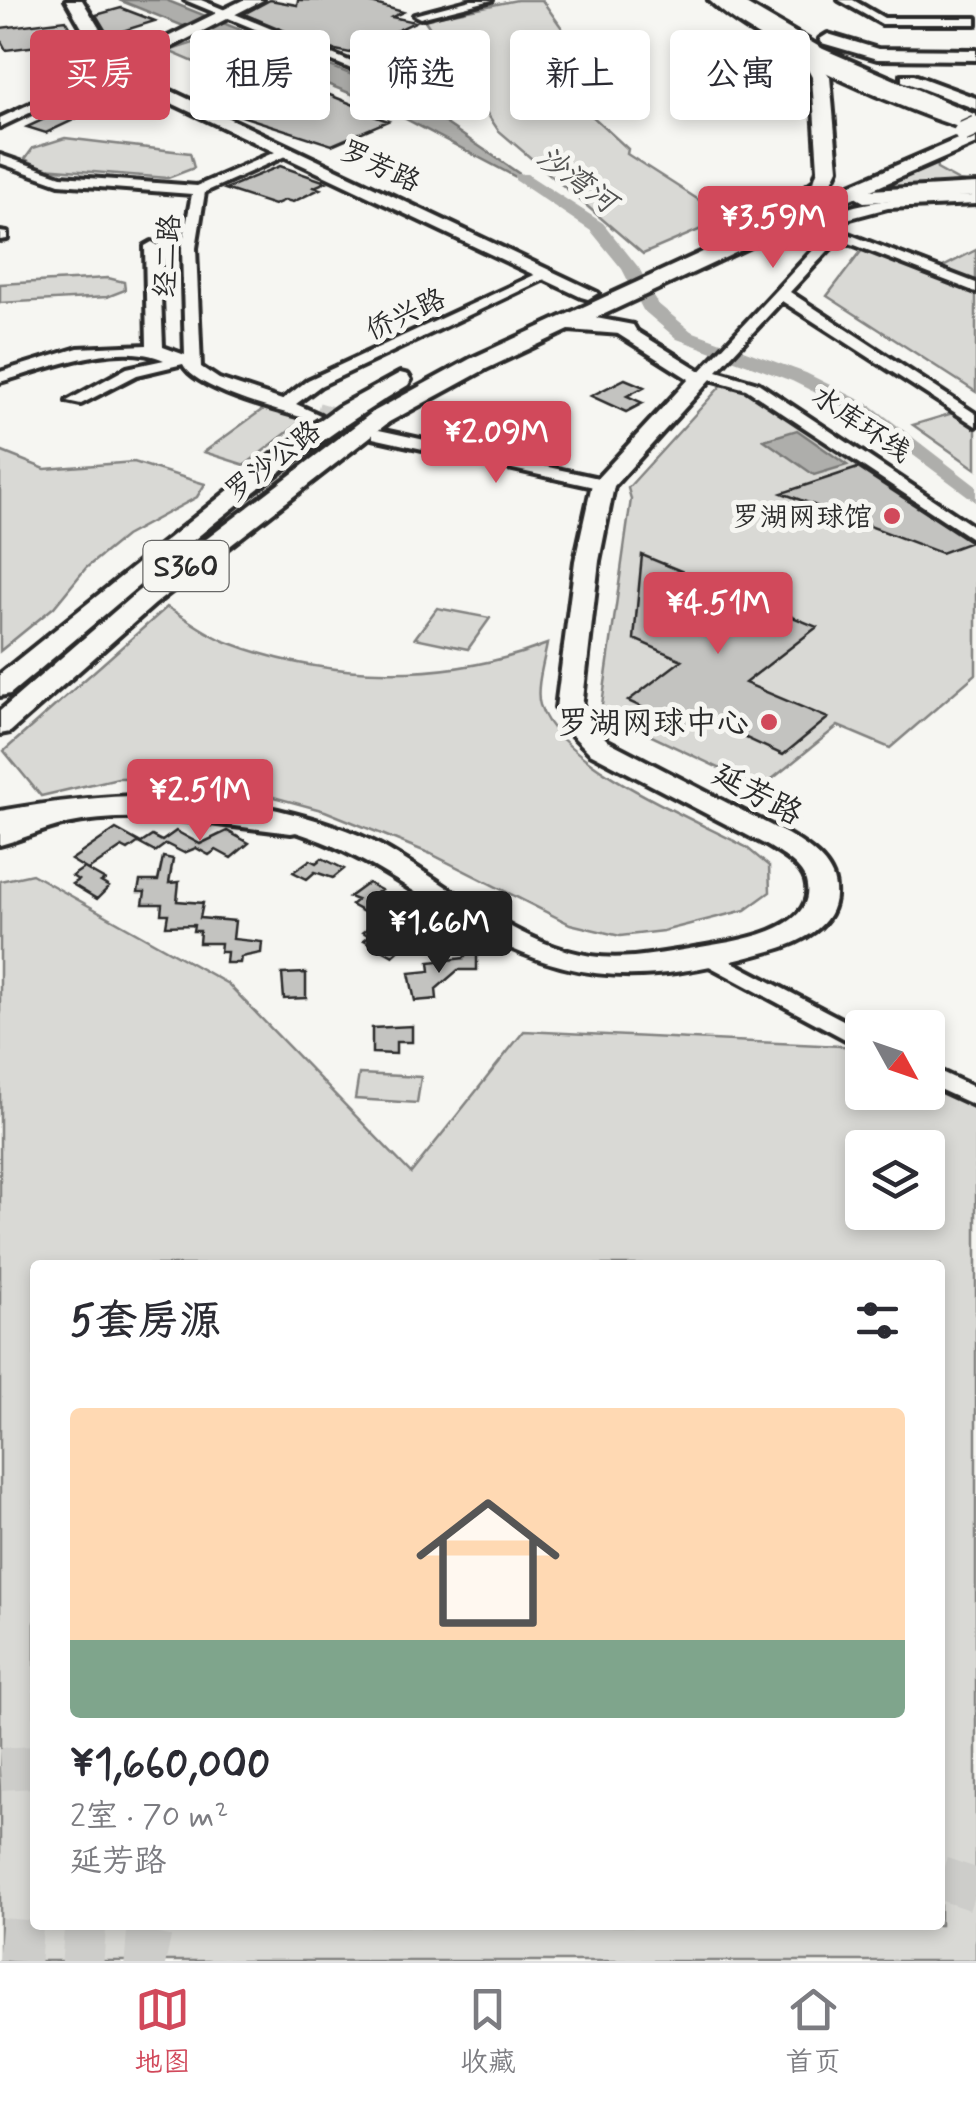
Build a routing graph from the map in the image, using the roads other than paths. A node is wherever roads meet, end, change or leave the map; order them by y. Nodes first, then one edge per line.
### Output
1 (74, 0) edge
2 (191, 0) edge
3 (255, 0) edge
4 (845, 0) edge
5 (722, 2) edge
6 (480, 4) edge
7 (763, 5) edge
8 (420, 14) dead end
9 (220, 16) junction
10 (976, 21) edge
11 (90, 30) edge
12 (768, 30) edge
13 (185, 33) junction
14 (170, 39) edge
15 (170, 41) edge
16 (837, 46) junction
17 (810, 55) edge
18 (976, 56) edge
19 (810, 60) edge
20 (350, 67) edge
21 (952, 94) junction
22 (170, 97) edge
23 (976, 108) edge
24 (30, 110) edge
25 (0, 124) edge
26 (972, 132) edge
27 (287, 152) junction
28 (0, 159) edge
29 (200, 190) junction
30 (973, 192) edge
31 (777, 220) junction
32 (746, 234) junction
33 (836, 234) junction
34 (152, 246) dead end
35 (548, 274) junction
36 (976, 288) edge
37 (593, 291) junction
38 (782, 294) junction
39 (619, 300) junction
40 (562, 326) junction
41 (625, 330) junction
42 (155, 349) junction
43 (190, 361) junction
44 (708, 373) junction
45 (0, 377) edge
46 (75, 401) dead end
47 (286, 404) junction
48 (314, 413) tunnel mouth
49 (976, 420) edge
50 (382, 433) tunnel mouth
51 (603, 484) junction
52 (976, 536) edge
53 (0, 688) edge
54 (0, 726) edge
55 (0, 818) edge
56 (291, 824) junction
57 (0, 836) edge
58 (706, 956) junction
59 (845, 1031) edge
60 (945, 1082) edge
61 (976, 1098) edge

1 - 11 main road
2 - 9 street
3 - 9 main road
4 - 10 street
5 - 12 main road
5 - 26 highway
6 - 8 street
7 - 16 highway
9 - 13 main road
9 - 20 street
13 - 14 main road
13 - 15 main road
16 - 18 highway
16 - 21 main road
16 - 23 highway
17 - 26 main road
18 - 21 highway
19 - 31 highway
21 - 23 main road
22 - 27 main road, 罗芳路
24 - 25 street
26 - 30 highway
26 - 31 highway, S360
26 - 31 highway
27 - 29 street
27 - 35 main road, 罗芳路
28 - 29 street, 经二路
29 - 43 street, 经二路
30 - 31 highway, S360
30 - 33 street
31 - 32 highway, S360
32 - 37 highway, S360
32 - 39 highway, S360
33 - 36 street
33 - 38 street
34 - 42 street
35 - 37 main road, 罗芳路
35 - 47 street, 侨兴路
37 - 53 highway, 罗沙公路 / S360
38 - 44 street
38 - 49 street
39 - 40 highway, 罗沙公路 / S360
39 - 41 highway
40 - 41 highway
40 - 54 highway, 罗沙公路 / S360
41 - 44 main road
42 - 43 street
42 - 45 street
43 - 46 street
43 - 47 street
44 - 51 main road
44 - 52 street, 水库环线
47 - 48 street
50 - 51 street
51 - 58 main road, 延芳路
55 - 56 main road, 延芳路
56 - 57 highway
56 - 58 main road, 延芳路
58 - 59 street
60 - 61 street

